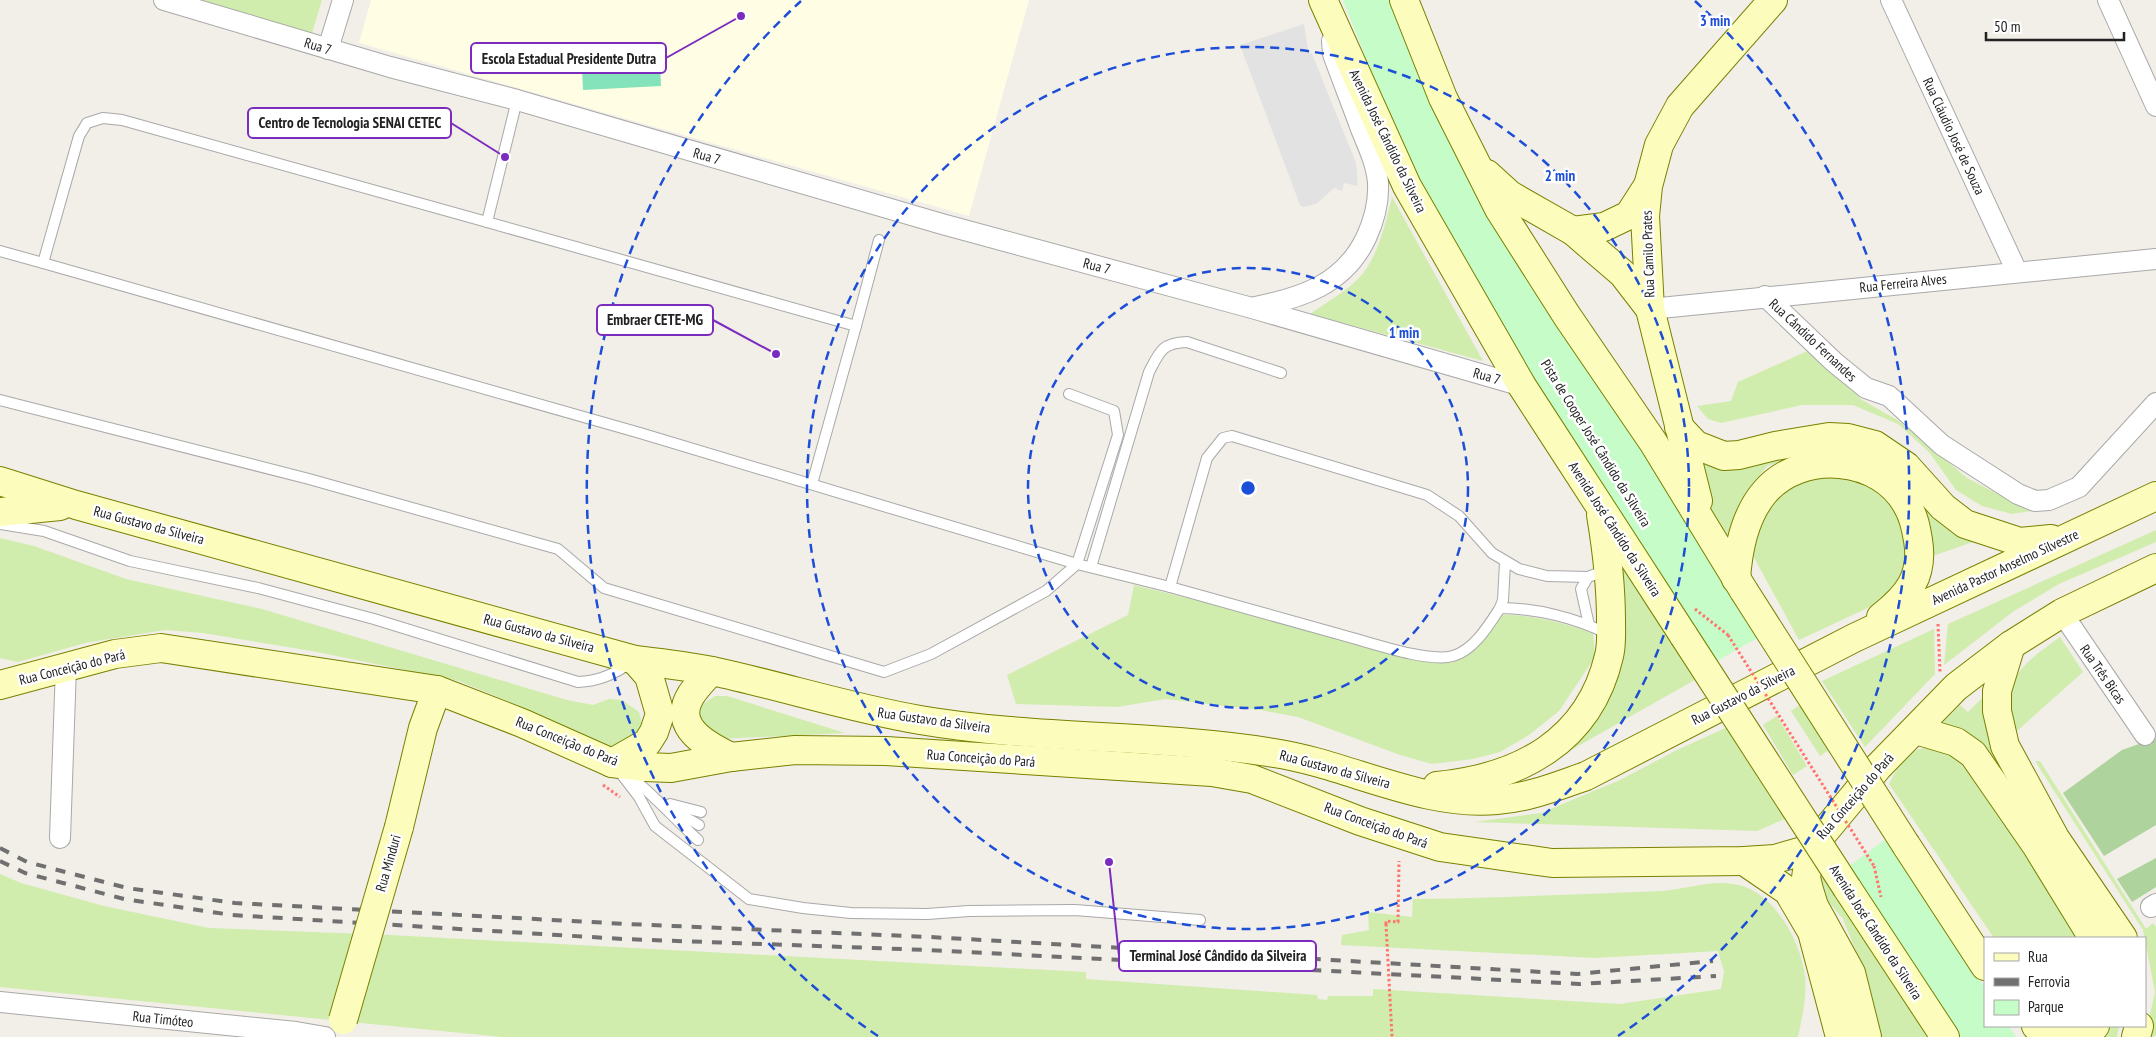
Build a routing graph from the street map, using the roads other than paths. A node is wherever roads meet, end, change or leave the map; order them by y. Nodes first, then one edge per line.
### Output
1 (164, 0) edge
2 (343, 0) edge
3 (1404, 0) edge
4 (1773, 0) edge
5 (1891, 0) edge
6 (2108, 0) edge
7 (1327, 8) edge
8 (328, 49) junction
9 (517, 100) junction
10 (2156, 106) edge
11 (1475, 163) junction
12 (1648, 186) junction
13 (487, 222) junction
14 (1573, 231) junction
15 (879, 240) dead end
16 (0, 251) edge
17 (2156, 259) edge
18 (43, 263) junction
19 (2017, 272) junction
20 (1311, 293) junction
21 (1766, 296) junction
22 (1252, 308) junction
23 (1650, 309) junction
24 (1302, 323) junction
25 (856, 326) junction
26 (1281, 373) dead end
27 (1522, 386) junction
28 (1069, 394) dead end
29 (0, 400) edge
30 (2156, 403) edge
31 (1679, 427) junction
32 (0, 481) edge
33 (812, 484) junction
34 (2156, 496) edge
35 (1600, 504) junction
36 (76, 505) junction
37 (0, 512) edge
38 (0, 524) edge
39 (1704, 527) junction
40 (2066, 538) junction
41 (1505, 562) junction
42 (1077, 564) junction
43 (1091, 567) junction
44 (2156, 568) edge
45 (1599, 573) junction
46 (1740, 585) junction
47 (1170, 587) junction
48 (1500, 608) junction
49 (2062, 613) junction
50 (1600, 630) junction
51 (1854, 638) junction
52 (2011, 645) junction
53 (634, 660) junction
54 (66, 666) junction
55 (0, 668) edge
56 (711, 671) junction
57 (36, 677) junction
58 (0, 685) edge
59 (437, 690) junction
60 (1916, 730) junction
61 (2145, 735) dead end
62 (731, 757) junction
63 (612, 763) junction
64 (1409, 789) junction
65 (655, 800) junction
66 (701, 812) dead end
67 (699, 825) dead end
68 (60, 838) dead end
69 (698, 840) dead end
70 (1810, 849) junction
71 (1744, 861) junction
72 (1200, 920) dead end
73 (2092, 937) edge
74 (2122, 937) edge
75 (1984, 964) edge
76 (1830, 995) junction
77 (0, 1002) edge
78 (2039, 1027) edge
79 (2093, 1027) edge
80 (336, 1032) edge
81 (1820, 1037) edge
82 (1840, 1037) edge
83 (1867, 1037) edge
84 (1945, 1037) edge

1 - 8 street, Rua 7
2 - 8 street
3 - 11 main road
4 - 12 main road, Rua Camilo Prates
5 - 19 street, Rua Cláudio José de Souza
6 - 10 street
7 - 20 street, Rua 7
7 - 27 main road, Avenida José Cândido da Silveira
8 - 9 street, Rua 7
9 - 13 lane
9 - 22 street, Rua 7
11 - 14 main road
11 - 39 main road
12 - 14 main road
12 - 23 main road, Rua Camilo Prates
13 - 18 lane
13 - 25 lane
14 - 23 main road
15 - 25 lane
16 - 18 lane
17 - 19 street, Rua Ferreira Alves
18 - 33 lane
19 - 21 street, Rua Ferreira Alves
20 - 22 street, Rua 7
20 - 24 street
21 - 23 street, Rua Ferreira Alves
21 - 30 street, Rua Cândido Fernandes
22 - 24 street, Rua 7
23 - 31 main road
24 - 27 street, Rua 7
25 - 33 lane
26 - 43 lane
27 - 35 main road, Avenida José Cândido da Silveira
28 - 42 lane
29 - 42 lane
31 - 39 main road
31 - 40 main road
32 - 36 main road, Rua Gustavo da Silveira
33 - 42 lane
34 - 40 main road, Avenida Pastor Anselmo Silvestre
35 - 45 main road
35 - 84 main road, Avenida José Cândido da Silveira, bridge
36 - 37 main road
36 - 53 main road, Rua Gustavo da Silveira
38 - 53 lane
39 - 46 main road
40 - 51 main road, Avenida Pastor Anselmo Silvestre
41 - 45 lane
41 - 47 lane
41 - 48 lane
42 - 43 lane
43 - 47 lane
44 - 49 main road
45 - 50 main road
46 - 51 main road
46 - 75 main road, bridge
47 - 48 lane
48 - 50 lane
49 - 52 main road
49 - 61 street, Rua Três Bicas
50 - 64 main road
51 - 64 main road, Rua Gustavo da Silveira
52 - 60 main road
52 - 74 main road
53 - 56 main road, Rua Gustavo da Silveira
53 - 63 main road
54 - 57 main road, Rua Conceição do Pará
54 - 59 main road, Rua Conceição do Pará
54 - 68 street
55 - 57 main road
56 - 62 main road
56 - 64 main road, Rua Gustavo da Silveira
57 - 58 main road, Rua Conceição do Pará
59 - 63 main road, Rua Conceição do Pará
59 - 80 main road, Rua Minduri, bridge
60 - 70 main road, Rua Conceição do Pará
60 - 73 main road
62 - 63 main road, Rua Conceição do Pará
62 - 71 main road, Rua Conceição do Pará
63 - 65 lane
63 - 72 lane
65 - 66 lane
65 - 67 lane
65 - 69 lane
70 - 71 main road, Rua Conceição do Pará
70 - 83 main road
71 - 76 main road
76 - 81 main road
76 - 82 main road
77 - 80 street, Rua Timóteo
78 - 79 main road

